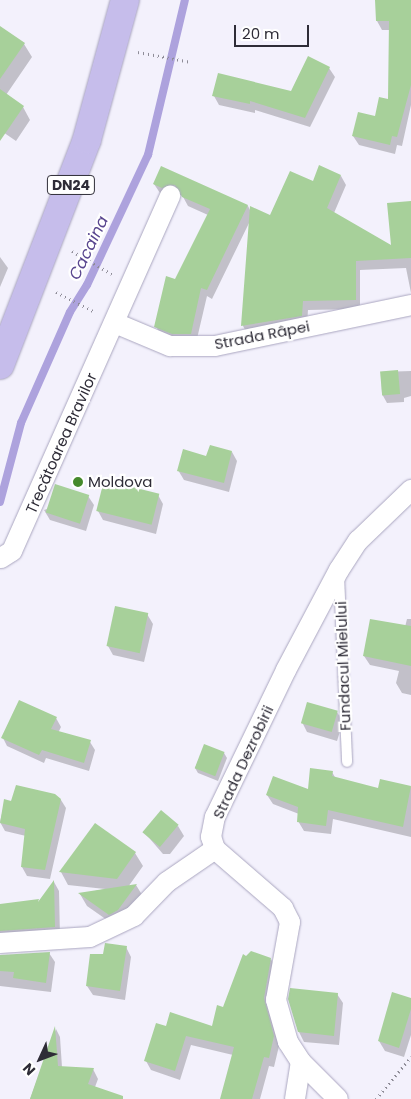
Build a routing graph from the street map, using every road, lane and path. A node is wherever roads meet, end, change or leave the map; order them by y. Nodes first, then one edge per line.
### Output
1 (125, 0) edge
2 (114, 48) junction
3 (191, 62) dead end
4 (170, 196) dead end
5 (50, 239) junction
6 (34, 280) junction
7 (132, 285) junction
8 (411, 305) edge
9 (116, 323) junction
10 (0, 365) edge
11 (406, 498) edge
12 (0, 558) edge
13 (339, 570) junction
14 (347, 762) dead end
15 (215, 849) junction
16 (0, 942) edge
17 (411, 1057) edge
18 (301, 1062) junction
19 (295, 1099) edge
20 (338, 1099) edge
21 (376, 1099) edge

1 - 2 main road, DN24
2 - 3 path
2 - 5 main road, DN24
4 - 7 street, Trecătoarea Bravilor
5 - 6 main road, DN24
5 - 7 path
6 - 9 path
6 - 10 main road, DN24
7 - 9 street, Trecătoarea Bravilor
8 - 9 street, Strada Râpei
9 - 12 street, Trecătoarea Bravilor
11 - 13 street, Strada Dezrobirii
13 - 14 lane, Fundacul Mielului
13 - 15 street, Strada Dezrobirii
15 - 16 street
15 - 18 street
17 - 21 path
18 - 19 street
18 - 20 street

